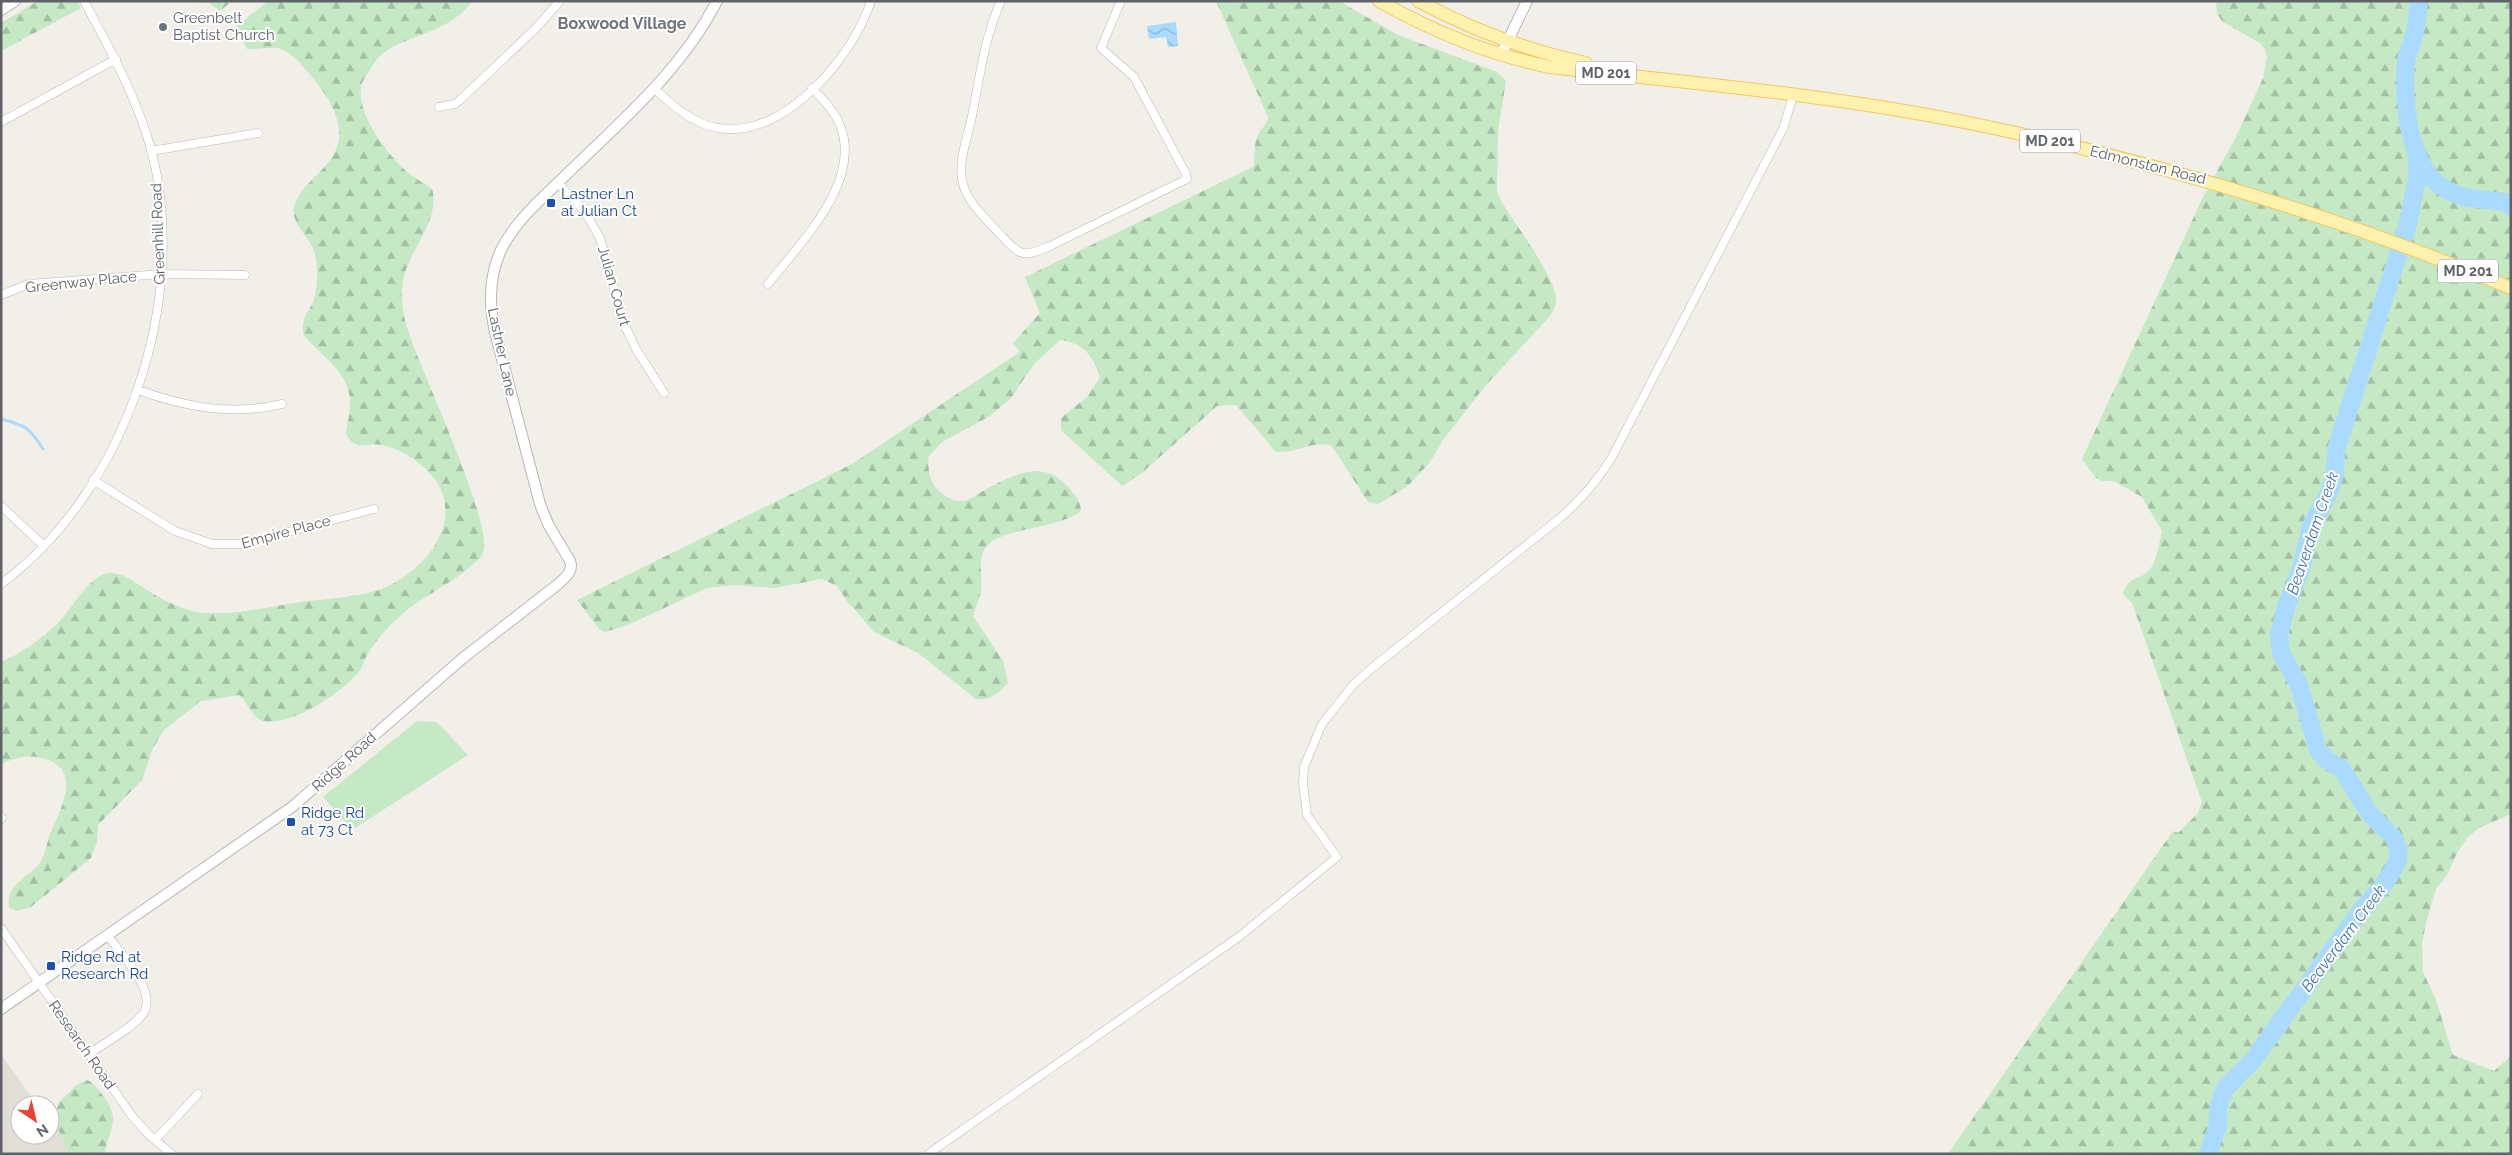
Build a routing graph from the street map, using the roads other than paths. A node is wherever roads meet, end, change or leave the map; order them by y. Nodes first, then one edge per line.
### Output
1 (15, 1) edge
2 (84, 1) edge
3 (560, 1) edge
4 (717, 1) edge
5 (871, 1) edge
6 (1000, 1) edge
7 (1121, 1) edge
8 (1379, 1) edge
9 (1418, 1) edge
10 (1527, 1) edge
11 (1, 10) edge
12 (1508, 41) junction
13 (1501, 55) junction
14 (116, 59) junction
15 (1712, 86) junction
16 (812, 88) junction
17 (654, 89) junction
18 (1793, 96) junction
19 (439, 107) dead end
20 (1, 122) edge
21 (258, 133) dead end
22 (151, 151) junction
23 (558, 183) junction
24 (162, 274) junction
25 (245, 275) dead end
26 (768, 284) dead end
27 (2511, 288) edge
28 (1, 295) edge
29 (138, 390) junction
30 (664, 393) dead end
31 (282, 404) dead end
32 (93, 480) junction
33 (1, 506) edge
34 (374, 509) dead end
35 (44, 546) junction
36 (572, 565) joint
37 (1, 584) edge
38 (1, 928) edge
39 (108, 936) junction
40 (40, 983) junction
41 (1, 1008) edge
42 (88, 1054) junction
43 (198, 1094) dead end
44 (155, 1140) junction
45 (172, 1154) edge
46 (928, 1154) edge

1 - 11 street
2 - 14 street, Greenhill Road
3 - 19 street
4 - 17 street, Lastner Lane
5 - 16 street
6 - 7 street
8 - 13 main road, MD 201
9 - 12 main road, MD 201
10 - 12 street
12 - 13 street
12 - 15 main road, Edmonston Road / MD 201
13 - 15 main road, Edmonston Road / MD 201
14 - 20 street
14 - 22 street, Greenhill Road
15 - 18 main road, Edmonston Road / MD 201
16 - 17 street
16 - 26 street
17 - 23 street, Lastner Lane
18 - 27 main road, Edmonston Road / MD 201
18 - 46 street
21 - 22 street
22 - 24 street, Greenhill Road
23 - 30 street, Julian Court
23 - 36 street, Lastner Lane
24 - 25 street, Greenway Place
24 - 28 street, Greenway Place
24 - 29 street, Greenhill Road
29 - 31 street
29 - 32 street, Greenhill Road
32 - 34 street, Empire Place
32 - 35 street, Greenhill Road
33 - 35 street
35 - 37 street, Greenhill Road
36 - 39 street, Ridge Road
38 - 40 street, Research Road
39 - 40 street, Ridge Road
39 - 42 street
40 - 41 street, Ridge Road
40 - 42 street, Research Road
42 - 44 street, Research Road
43 - 44 street
44 - 45 street, Research Road

